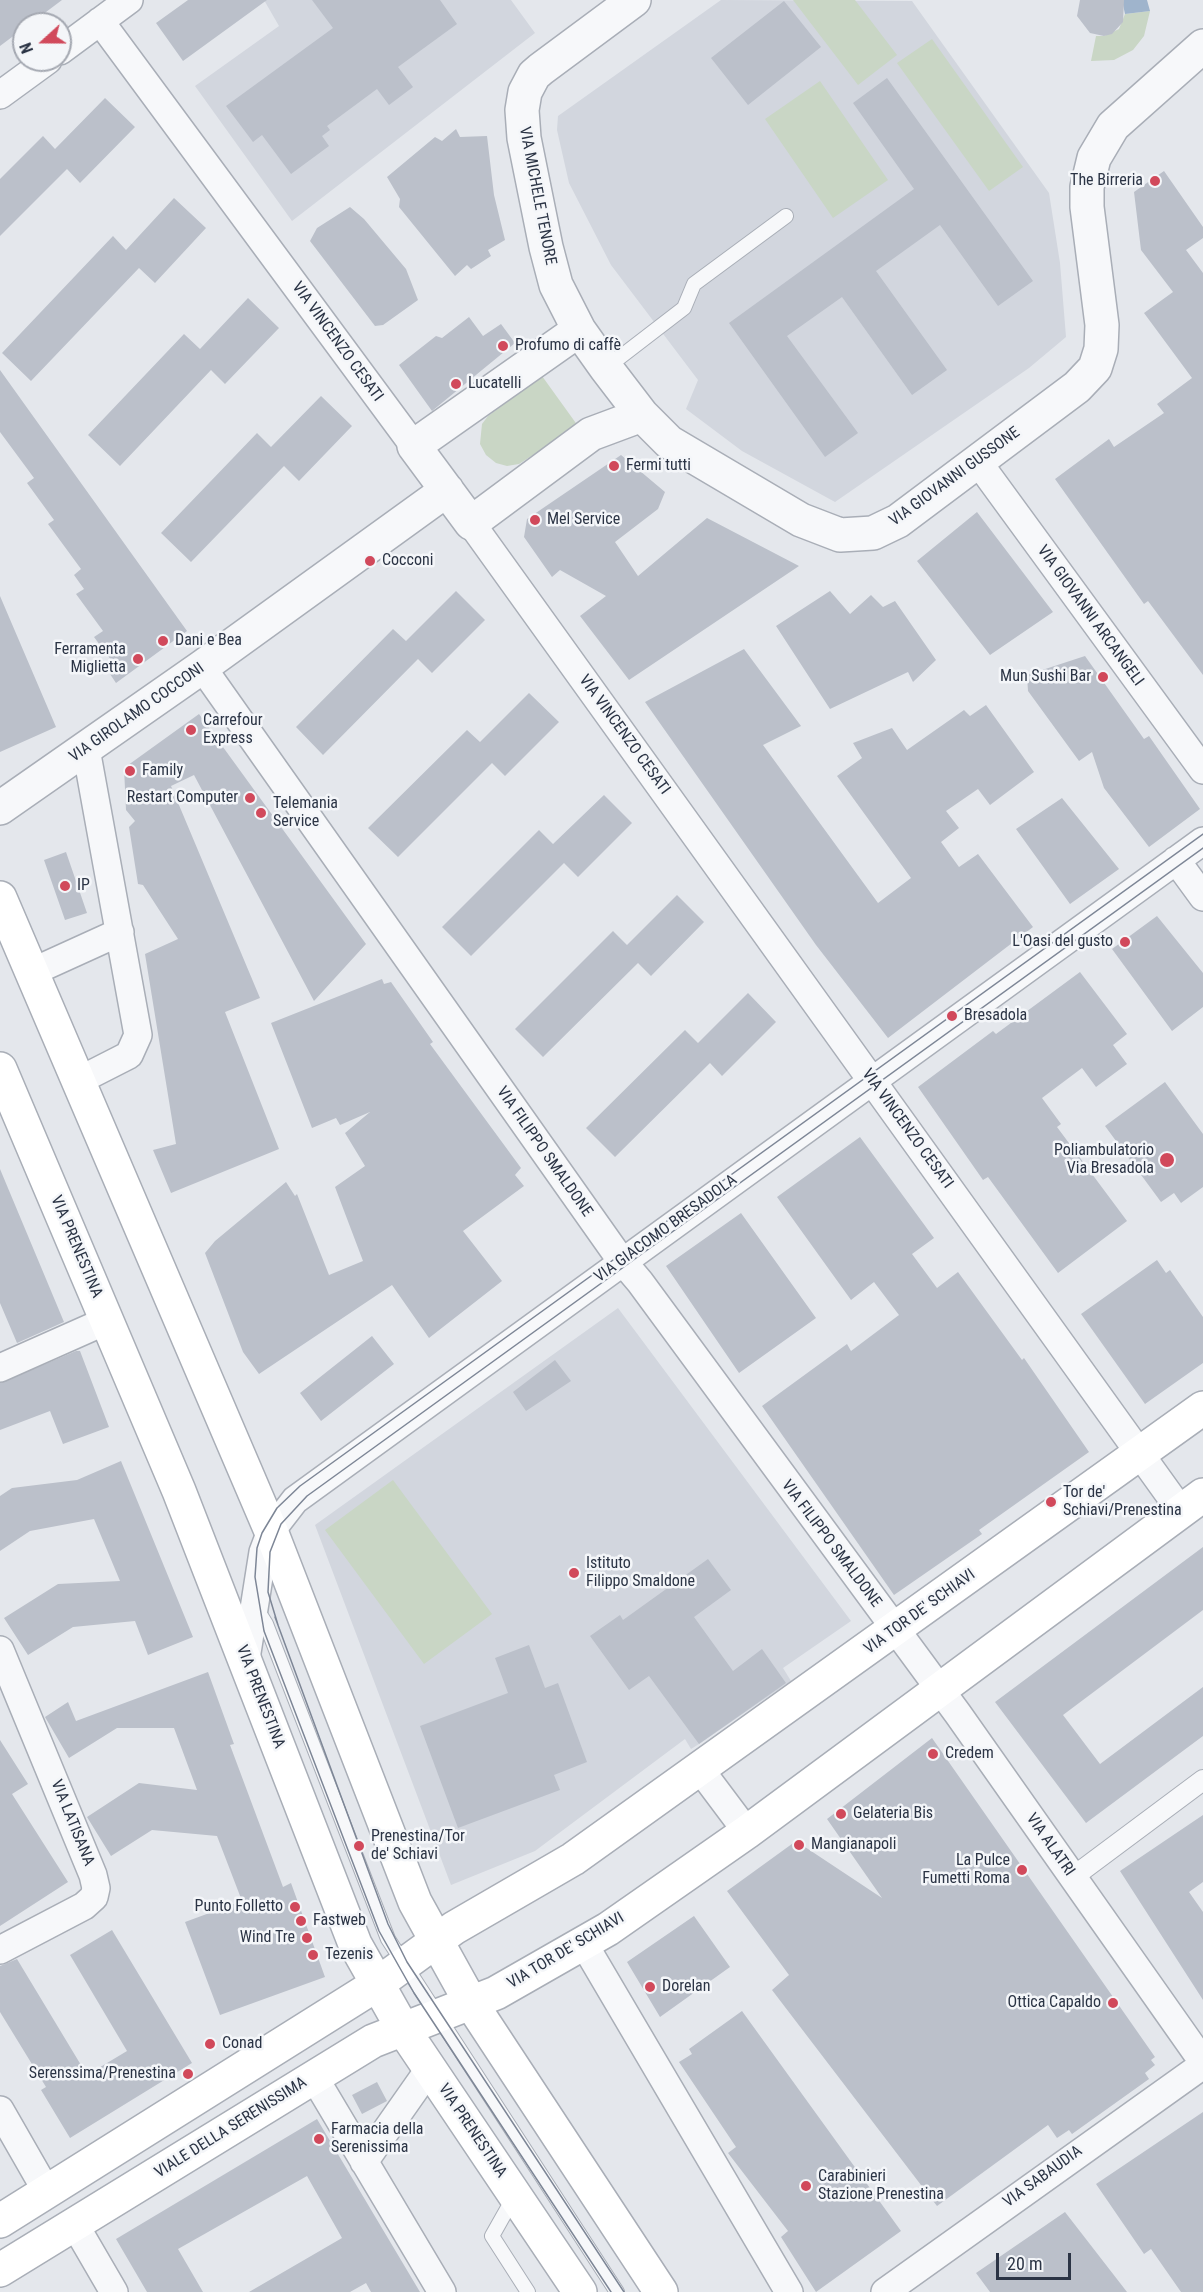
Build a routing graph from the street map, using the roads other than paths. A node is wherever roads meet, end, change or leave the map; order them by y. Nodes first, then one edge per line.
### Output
1 (129, 0) edge
2 (634, 0) edge
3 (100, 21) junction
4 (72, 42) edge
5 (1203, 46) edge
6 (32, 72) edge
7 (0, 95) edge
8 (786, 216) dead end
9 (579, 330) junction
10 (606, 368) junction
11 (642, 415) junction
12 (414, 446) junction
13 (978, 462) junction
14 (447, 490) junction
15 (471, 523) junction
16 (202, 667) junction
17 (86, 749) junction
18 (1203, 770) edge
19 (0, 808) edge
20 (1203, 841) edge
21 (1176, 860) junction
22 (1203, 897) edge
23 (0, 898) edge
24 (120, 932) junction
25 (32, 972) junction
26 (0, 1069) edge
27 (872, 1080) junction
28 (78, 1081) junction
29 (622, 1261) junction
30 (108, 1320) junction
31 (0, 1368) edge
32 (1203, 1408) edge
33 (1140, 1454) junction
34 (1192, 1503) edge
35 (271, 1531) junction
36 (254, 1600) junction
37 (896, 1629) junction
38 (0, 1650) edge
39 (246, 1659) junction
40 (940, 1689) junction
41 (699, 1768) junction
42 (1203, 1780) edge
43 (747, 1832) junction
44 (1073, 1876) junction
45 (435, 1941) junction
46 (584, 1944) junction
47 (0, 1950) edge
48 (403, 1964) junction
49 (376, 1985) junction
50 (471, 2003) junction
51 (436, 2016) junction
52 (403, 2029) junction
53 (1203, 2063) edge
54 (430, 2068) junction
55 (314, 2077) junction
56 (1, 2115) edge
57 (364, 2162) junction
58 (47, 2192) junction
59 (515, 2195) junction
60 (0, 2220) edge
61 (75, 2225) junction
62 (0, 2270) edge
63 (114, 2292) edge
64 (442, 2292) edge
65 (528, 2292) edge
66 (579, 2292) edge
67 (617, 2292) edge
68 (661, 2292) edge
69 (789, 2292) edge
70 (885, 2292) edge

1 - 3 street
2 - 9 street, VIA MICHELE TENORE
3 - 4 street
3 - 12 street, VIA VINCENZO CESATI
5 - 13 street, VIA GIOVANNI GUSSONE
6 - 7 street
8 - 10 lane
9 - 10 street, VIA MICHELE TENORE
9 - 12 street
10 - 11 street, VIA GIOVANNI GUSSONE
11 - 13 street, VIA GIOVANNI GUSSONE
11 - 15 street
12 - 14 street, VIA VINCENZO CESATI
13 - 18 street, VIA GIOVANNI ARCANGELI
14 - 15 street, VIA VINCENZO CESATI
14 - 16 street, VIA GIROLAMO COCCONI
15 - 27 street, VIA VINCENZO CESATI
16 - 17 street, VIA GIROLAMO COCCONI
16 - 29 street, VIA FILIPPO SMALDONE
17 - 19 street, VIA GIROLAMO COCCONI
17 - 24 street
20 - 21 street, VIA GIACOMO BRESADOLA
21 - 22 street
21 - 27 street, VIA GIACOMO BRESADOLA
23 - 25 main road
24 - 25 street
24 - 28 street
25 - 28 main road
26 - 30 main road, VIA PRENESTINA
27 - 29 street, VIA GIACOMO BRESADOLA
27 - 33 street, VIA VINCENZO CESATI
28 - 35 main road
29 - 35 street, VIA GIACOMO BRESADOLA
29 - 37 street, VIA FILIPPO SMALDONE
30 - 31 street
30 - 39 main road, VIA PRENESTINA
32 - 33 main road, VIA TOR DE' SCHIAVI
33 - 34 street, VIA TOR DE' SCHIAVI
33 - 37 main road, VIA TOR DE' SCHIAVI
34 - 40 main road, VIA TOR DE' SCHIAVI
35 - 36 street, VIA GIACOMO BRESADOLA
35 - 45 main road
36 - 39 street, VIA GIACOMO BRESADOLA
36 - 48 lane
37 - 40 street, VIA ALATRI
37 - 41 main road, VIA TOR DE' SCHIAVI
38 - 47 street, VIA LATISANA
39 - 49 main road, VIA PRENESTINA
40 - 43 main road, VIA TOR DE' SCHIAVI
40 - 44 street, VIA ALATRI
41 - 43 street
41 - 45 main road, VIA TOR DE' SCHIAVI
42 - 44 street
43 - 46 main road, VIA TOR DE' SCHIAVI
44 - 53 street, VIA ALATRI
45 - 48 main road
45 - 50 main road
46 - 50 main road, VIA TOR DE' SCHIAVI
46 - 69 street
48 - 49 main road
48 - 51 lane
49 - 52 main road, VIA PRENESTINA
49 - 58 main road
50 - 51 main road, VIALE DELLA SERENISSIMA
50 - 68 main road
51 - 52 main road, VIALE DELLA SERENISSIMA
51 - 67 lane
52 - 54 main road, VIA PRENESTINA
52 - 55 main road, VIALE DELLA SERENISSIMA
53 - 70 street, VIA SABAUDIA
54 - 57 street
54 - 59 main road, VIA PRENESTINA
55 - 57 street
55 - 61 main road, VIALE DELLA SERENISSIMA
56 - 58 street
57 - 64 street
58 - 60 main road
59 - 65 lane
59 - 66 main road, VIA PRENESTINA
61 - 62 main road, VIALE DELLA SERENISSIMA
61 - 63 street

